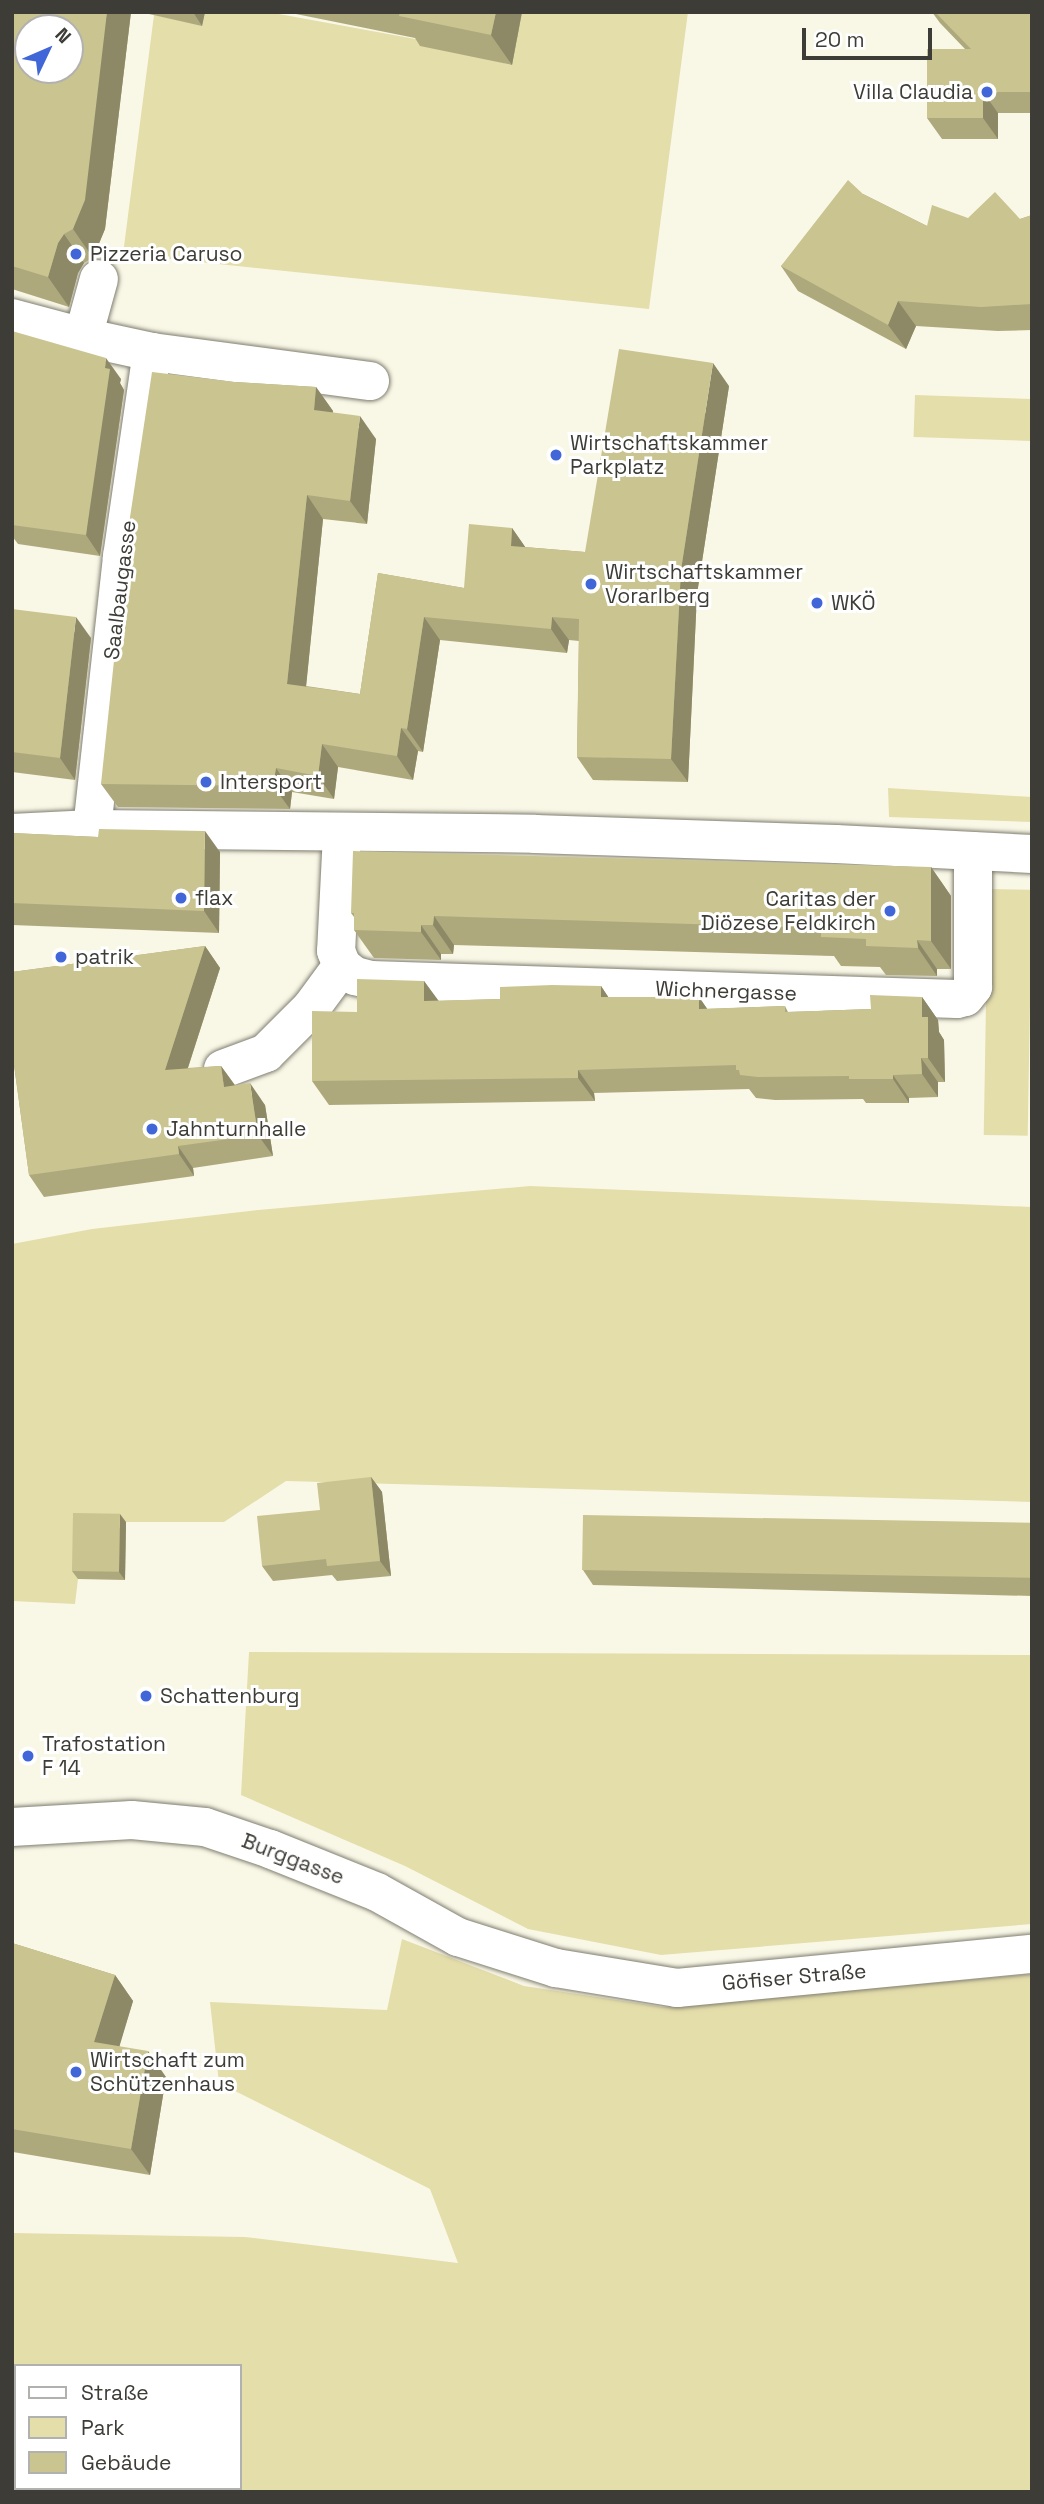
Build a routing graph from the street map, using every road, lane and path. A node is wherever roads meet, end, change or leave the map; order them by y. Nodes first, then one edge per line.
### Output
1 (99, 279) dead end
2 (12, 318) edge
3 (83, 337) junction
4 (152, 352) junction
5 (370, 381) dead end
6 (92, 829) junction
7 (12, 833) edge
8 (342, 834) junction
9 (973, 852) junction
10 (1032, 854) edge
11 (342, 966) junction
12 (223, 1069) edge
13 (12, 1827) edge
14 (1032, 1954) edge
15 (556, 1968) joint

1 - 3 street
2 - 3 street
3 - 4 street
4 - 5 street
4 - 6 street, Saalbaugasse
6 - 7 street
6 - 8 street
8 - 9 street
8 - 11 street
9 - 10 street
9 - 11 street, Wichnergasse
11 - 12 street
13 - 15 street, Burggasse
14 - 15 street, Göfiser Straße

